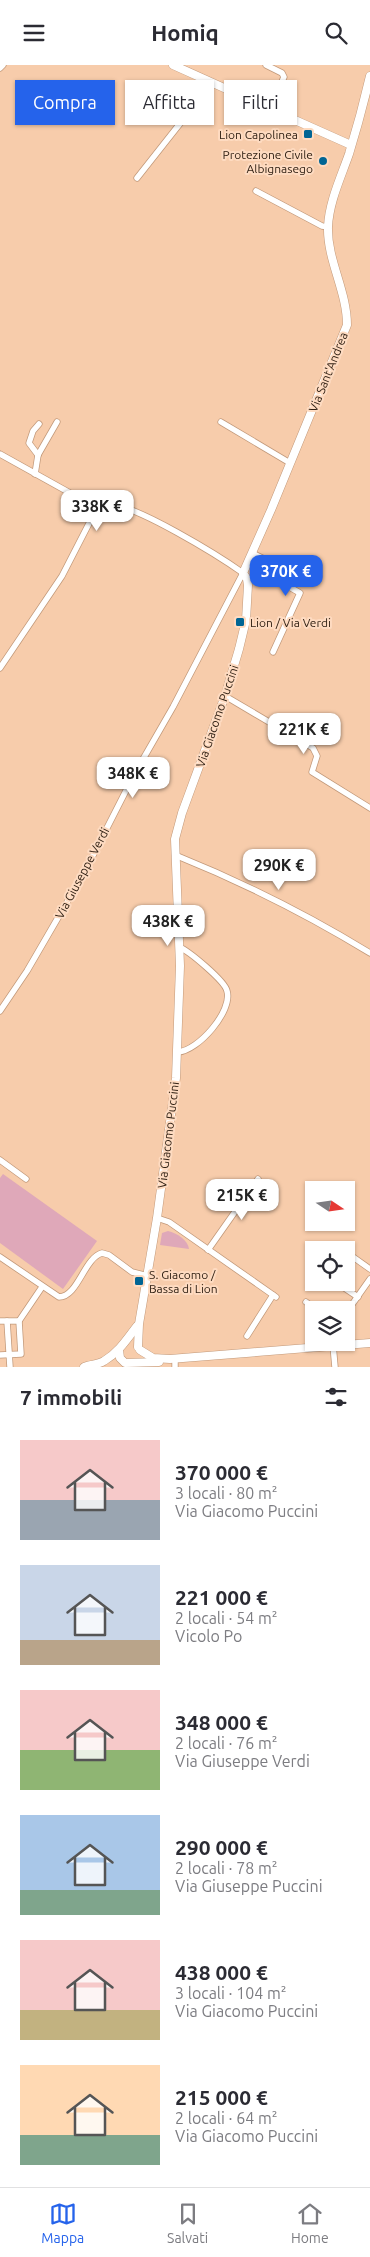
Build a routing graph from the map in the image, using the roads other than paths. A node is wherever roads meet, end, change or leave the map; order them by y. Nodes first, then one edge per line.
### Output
1 (3, 65) edge
2 (173, 65) edge
3 (266, 65) edge
4 (0, 68) edge
5 (370, 76) edge
6 (206, 80) edge
7 (283, 80) edge
8 (297, 120) edge
9 (179, 125) edge
10 (351, 145) junction
11 (137, 178) dead end
12 (256, 191) dead end
13 (328, 227) junction
14 (57, 422) dead end
15 (221, 422) dead end
16 (39, 424) dead end
17 (0, 453) edge
18 (38, 455) junction
19 (290, 463) junction
20 (35, 474) junction
21 (97, 508) junction
22 (252, 553) junction
23 (243, 573) junction
24 (273, 652) dead end
25 (0, 668) edge
26 (225, 696) junction
27 (370, 808) edge
28 (175, 855) junction
29 (179, 947) junction
30 (370, 953) edge
31 (0, 1011) edge
32 (178, 1052) junction
33 (0, 1160) edge
34 (26, 1179) dead end
35 (258, 1179) dead end
36 (157, 1218) junction
37 (208, 1250) junction
38 (0, 1257) edge
39 (355, 1258) edge
40 (370, 1269) edge
41 (148, 1276) junction
42 (370, 1279) edge
43 (42, 1287) junction
44 (349, 1291) edge
45 (358, 1297) junction
46 (355, 1301) edge
47 (2, 1321) edge
48 (19, 1321) junction
49 (139, 1324) junction
50 (247, 1336) dead end
51 (125, 1343) junction
52 (355, 1343) edge
53 (370, 1343) edge
54 (139, 1348) junction
55 (305, 1348) edge
56 (119, 1350) junction
57 (336, 1351) edge
58 (0, 1355) edge
59 (9, 1355) junction
60 (173, 1362) edge
61 (128, 1363) junction
62 (102, 1365) edge
63 (10, 1367) edge
64 (85, 1367) edge
65 (116, 1367) edge
66 (335, 1367) edge

1 - 4 street
2 - 6 street
3 - 7 street
5 - 10 street, Via Sant'Andrea
8 - 10 street
9 - 11 street
10 - 13 street, Via Sant'Andrea
12 - 13 street
13 - 19 street, Via Sant'Andrea
14 - 18 street
15 - 19 street
16 - 18 street
17 - 20 street
18 - 20 street
19 - 22 street, Via Sant'Andrea
20 - 21 street
21 - 23 street
21 - 25 street
22 - 23 street, Via Sant'Andrea
22 - 24 street
23 - 26 street, Via Giacomo Puccini
23 - 31 street, Via Giuseppe Verdi
26 - 27 street
26 - 28 street, Via Giacomo Puccini
28 - 29 street, Via Giacomo Puccini
28 - 30 street
29 - 32 street, Via Giacomo Puccini
29 - 32 street
32 - 36 street, Via Giacomo Puccini
33 - 34 street
35 - 37 street
36 - 37 street
36 - 41 street, Via Giacomo Puccini
37 - 50 street
38 - 43 street
39 - 40 street
41 - 43 street
41 - 49 street, Via Giacomo Puccini
42 - 45 street
43 - 48 street
44 - 45 street
45 - 46 street
47 - 48 street
47 - 59 street
48 - 59 street
49 - 51 street, Via Giacomo Puccini
49 - 54 street, Via Giacomo Puccini
51 - 54 street
51 - 56 street
52 - 53 street
54 - 60 street
54 - 61 street
55 - 60 street
56 - 61 street
56 - 62 street
57 - 66 street
58 - 59 street
59 - 63 street
60 - 61 street
61 - 65 street
62 - 64 street

